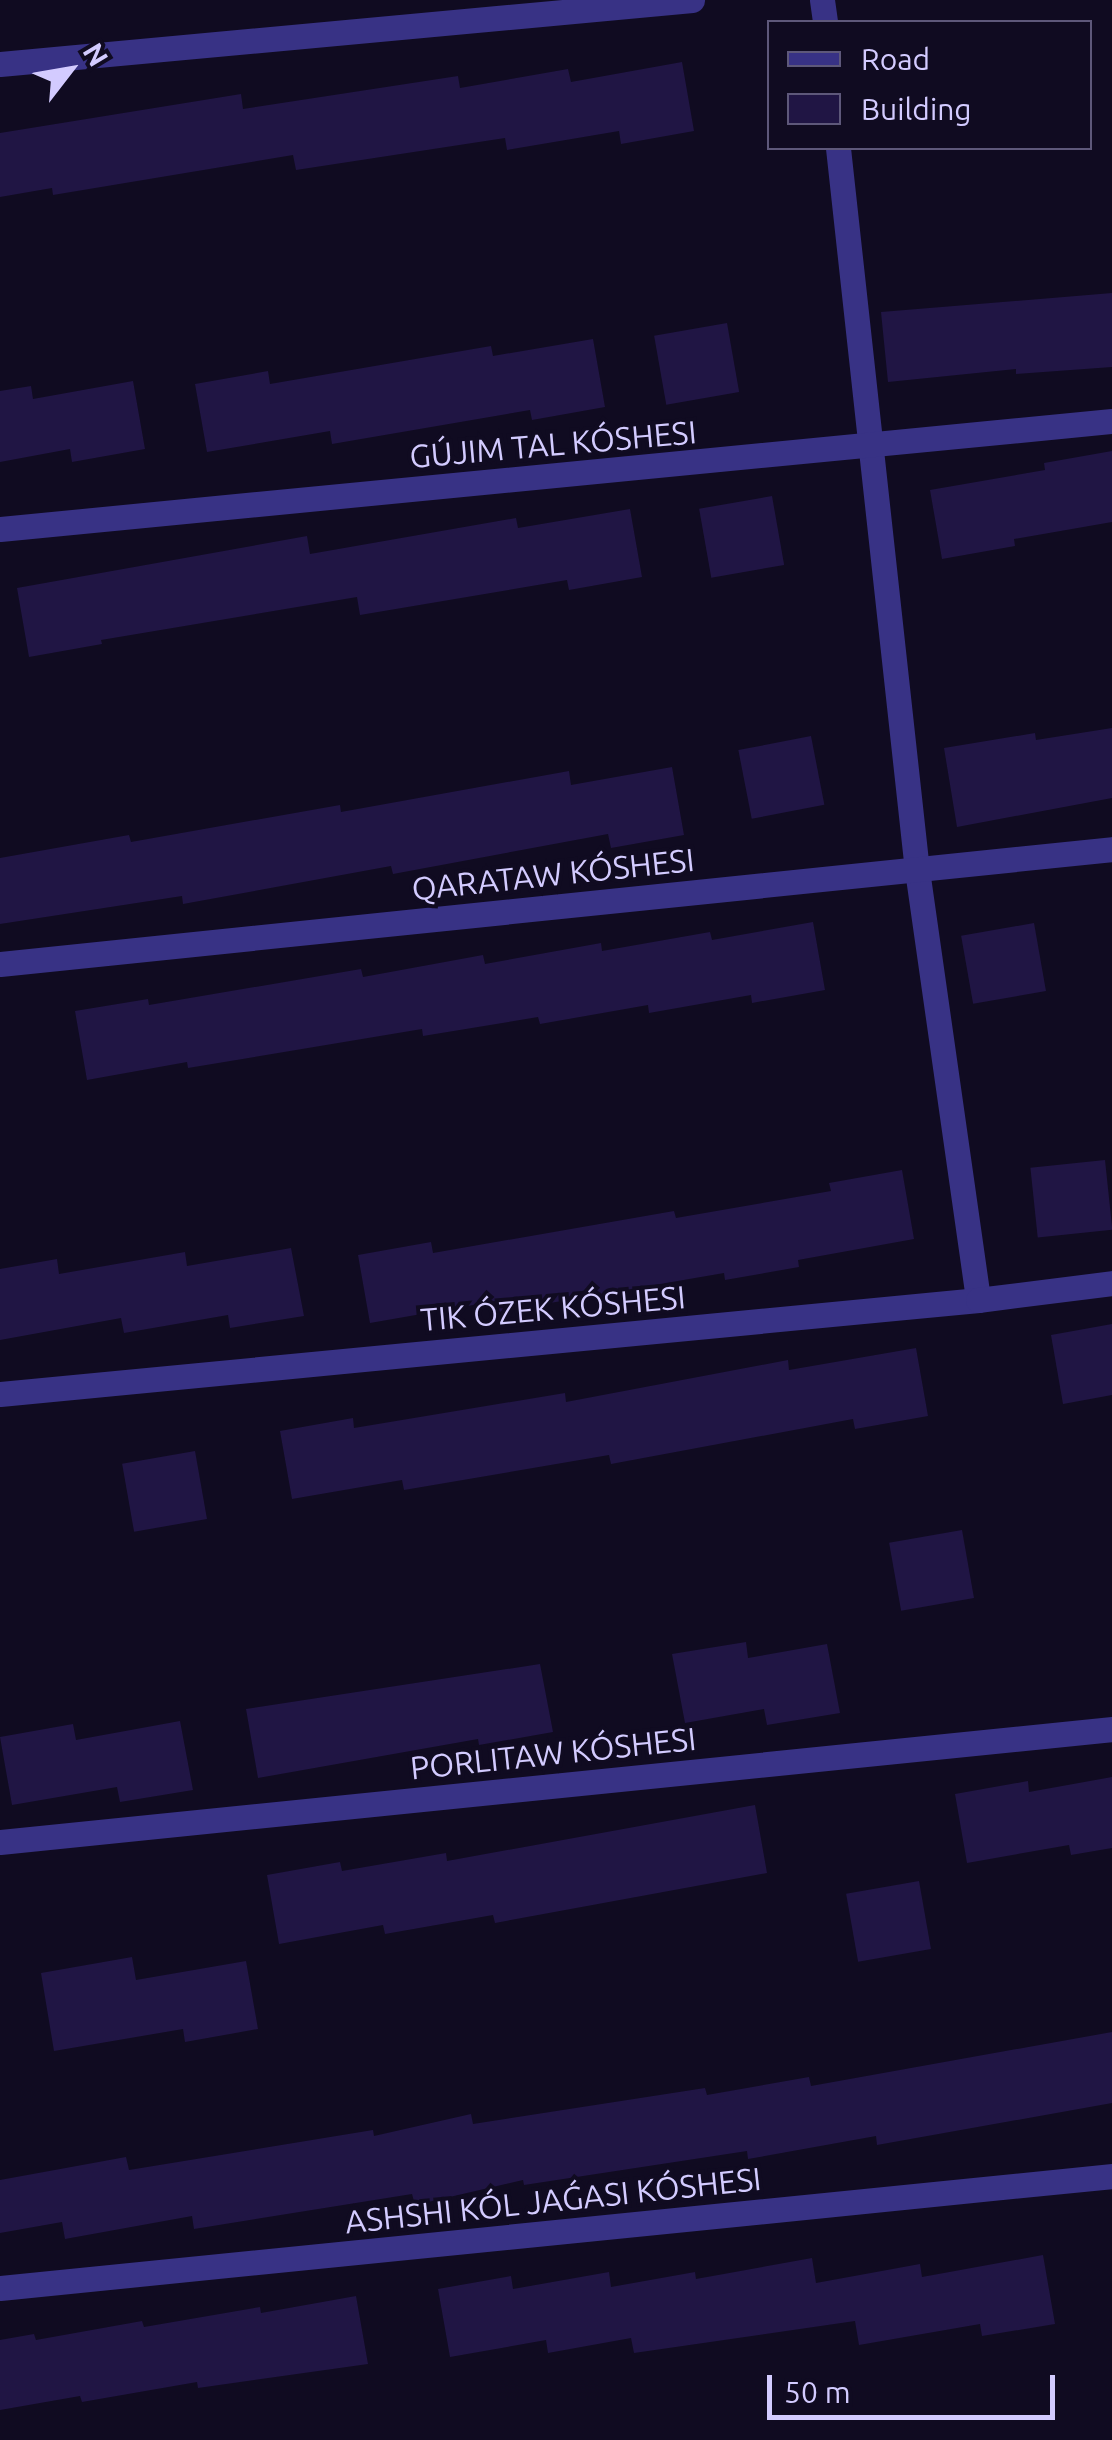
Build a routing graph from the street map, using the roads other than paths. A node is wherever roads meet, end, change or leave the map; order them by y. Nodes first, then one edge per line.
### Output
1 (692, 0) edge
2 (0, 64) edge
3 (838, 150) edge
4 (1112, 421) edge
5 (871, 447) junction
6 (0, 529) edge
7 (1112, 849) edge
8 (917, 870) junction
9 (0, 964) edge
10 (1112, 1283) edge
11 (978, 1300) junction
12 (0, 1394) edge
13 (1112, 1729) edge
14 (0, 1842) edge
15 (1112, 2176) edge
16 (0, 2288) edge

1 - 2 street
3 - 5 street
4 - 5 street, GÚJIM TAL KÓSHESI
5 - 6 street, GÚJIM TAL KÓSHESI
5 - 8 street
7 - 8 street, QARATAW KÓSHESI
8 - 9 street, QARATAW KÓSHESI
8 - 11 street
10 - 11 street, TIK ÓZEK KÓSHESI
11 - 12 street, TIK ÓZEK KÓSHESI
13 - 14 street
15 - 16 street

